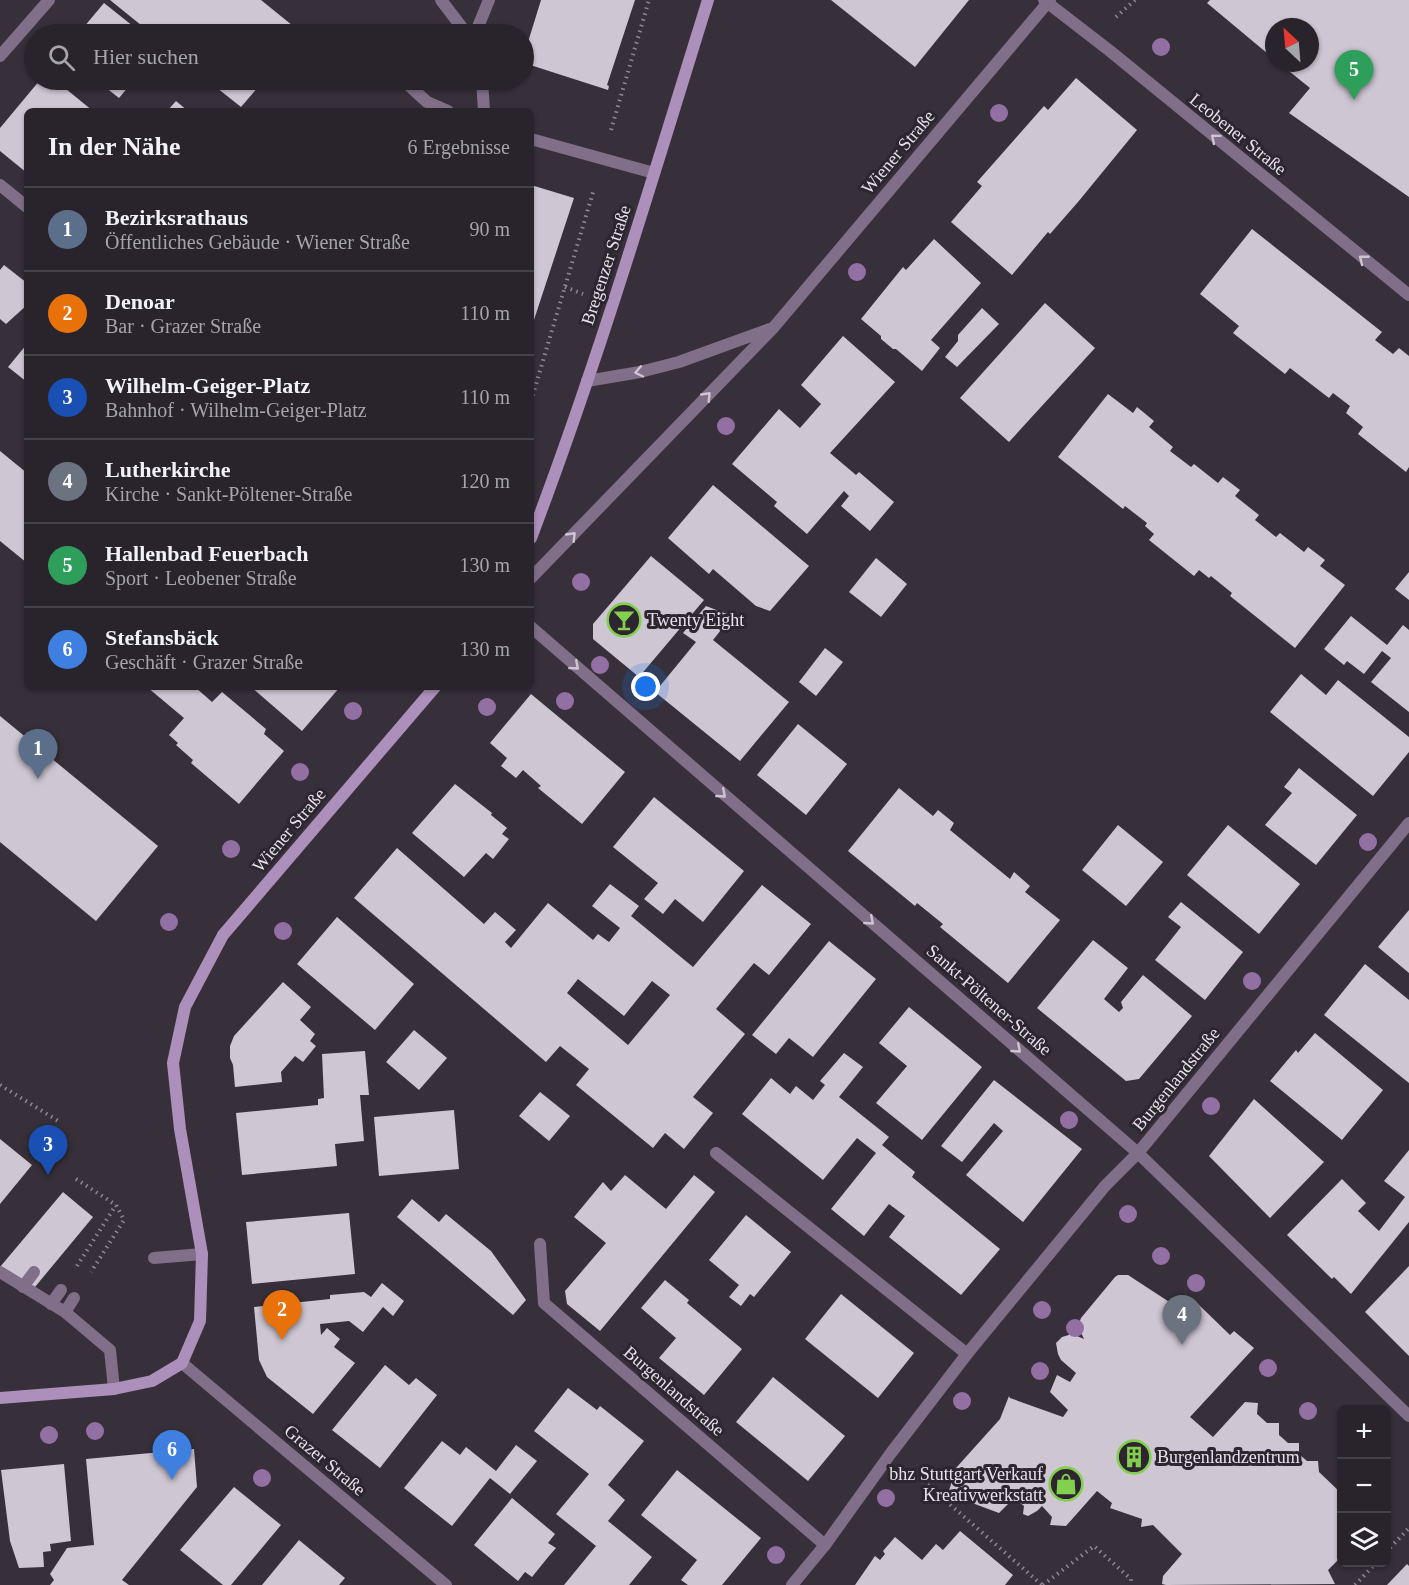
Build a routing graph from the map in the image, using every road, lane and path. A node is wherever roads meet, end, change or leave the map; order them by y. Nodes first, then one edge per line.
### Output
1 (49, 0) edge
2 (441, 0) edge
3 (489, 0) edge
4 (649, 0) edge
5 (708, 0) edge
6 (1047, 1) edge
7 (28, 24) edge
8 (459, 24) edge
9 (479, 24) edge
10 (24, 29) edge
11 (0, 56) edge
12 (414, 90) edge
13 (482, 90) edge
14 (441, 108) edge
15 (483, 108) edge
16 (534, 140) edge
17 (603, 159) junction
18 (654, 173) junction
19 (0, 185) edge
20 (24, 205) edge
21 (1409, 295) edge
22 (774, 327) junction
23 (587, 381) junction
24 (534, 391) edge
25 (534, 530) edge
26 (534, 575) edge
27 (534, 630) edge
28 (432, 690) edge
29 (1409, 823) edge
30 (0, 1085) edge
31 (60, 1122) dead end
32 (716, 1153) dead end
33 (1137, 1153) junction
34 (76, 1179) dead end
35 (116, 1206) junction
36 (540, 1245) dead end
37 (202, 1254) junction
38 (154, 1258) dead end
39 (0, 1272) edge
40 (34, 1272) dead end
41 (23, 1287) junction
42 (61, 1290) joint
43 (74, 1298) joint
44 (51, 1304) junction
45 (65, 1311) junction
46 (967, 1354) junction
47 (182, 1363) junction
48 (114, 1389) junction
49 (0, 1398) edge
50 (1409, 1416) edge
51 (891, 1453) junction
52 (1409, 1528) edge
53 (825, 1545) junction
54 (1391, 1547) edge
55 (1373, 1567) edge
56 (446, 1585) edge
57 (792, 1585) edge
58 (1042, 1585) edge
59 (1131, 1585) edge
60 (1355, 1585) edge

1 - 7 street
2 - 8 street
3 - 9 street
4 - 17 path
5 - 18 main road, Bregenzer Straße
21 -> 6 street, Leobener Straße
6 - 22 street, Wiener Straße
10 - 11 street
12 - 14 street
13 - 15 street
16 - 17 street
17 - 18 street
17 - 24 path
18 - 23 main road, Bregenzer Straße
19 - 20 street
22 -> 23 street, Wiener Straße
26 -> 22 street, Wiener Straße
23 - 25 main road, Bregenzer Straße
27 -> 33 street, Sankt-Pöltener-Straße
28 - 37 main road, Wiener Straße
29 - 33 street, Burgenlandstraße
30 - 31 path
32 - 46 street
33 - 46 street, Burgenlandstraße
33 - 50 street, Sankt-Pöltener-Straße
34 - 35 path
35 - 42 path
35 - 43 path
36 - 53 street, Burgenlandstraße
37 - 38 street
37 - 47 main road, Wiener Straße
39 - 41 street
40 - 41 street
41 - 44 street
42 - 44 street
43 - 45 street
44 - 45 street
45 - 48 street
46 - 51 street, Burgenlandstraße
47 - 48 main road
47 - 56 street, Grazer Straße
48 - 49 main road
51 - 53 street, Burgenlandstraße
51 - 58 path
52 - 54 path
53 - 57 street, Burgenlandstraße
55 - 60 path
58 - 59 path

